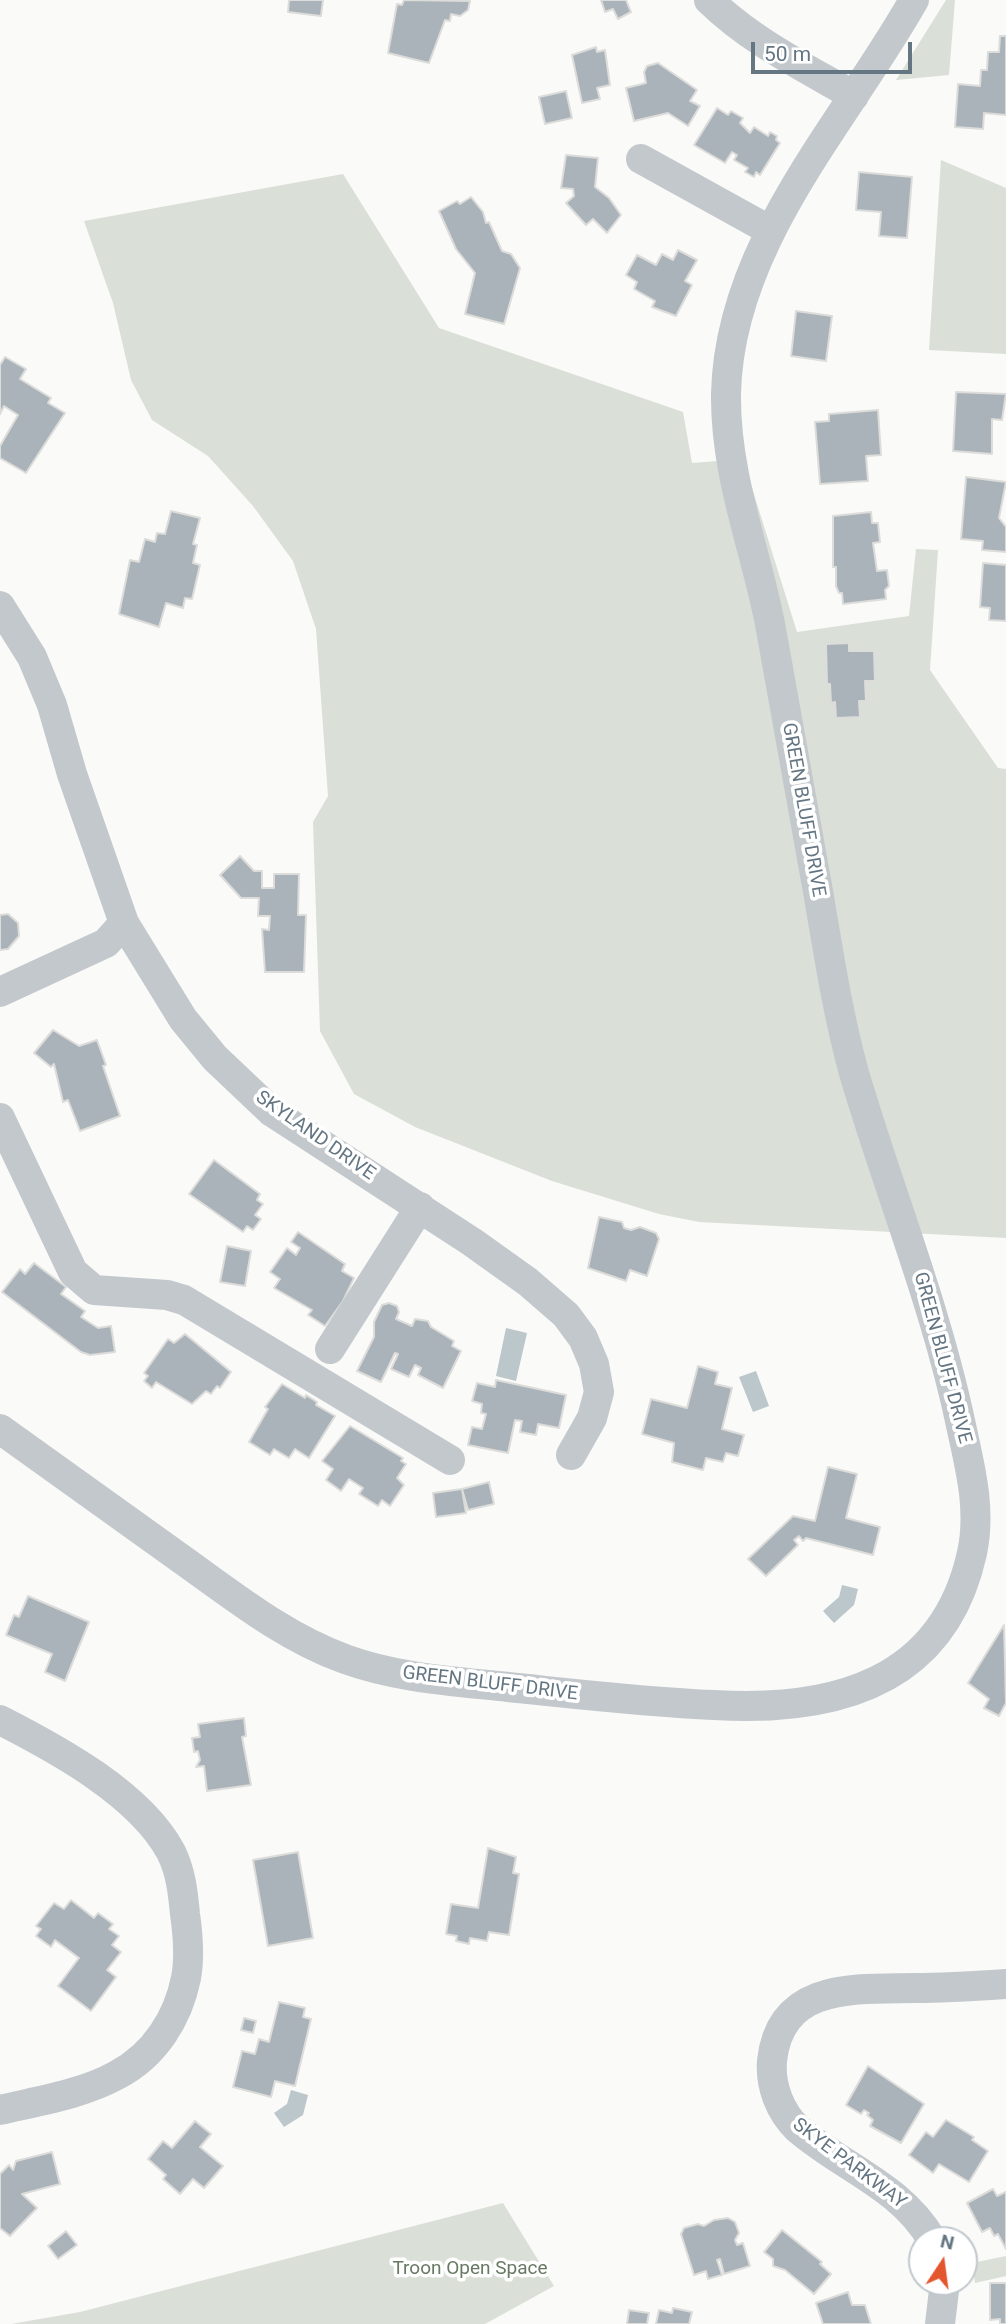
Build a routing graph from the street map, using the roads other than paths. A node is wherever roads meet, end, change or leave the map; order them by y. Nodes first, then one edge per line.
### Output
1 (709, 0) edge
2 (914, 0) edge
3 (854, 96) junction
4 (641, 159) dead end
5 (771, 231) junction
6 (0, 606) edge
7 (124, 923) junction
8 (0, 992) edge
9 (0, 1118) edge
10 (420, 1207) junction
11 (322, 1360) junction
12 (0, 1429) edge
13 (571, 1455) dead end
14 (450, 1460) dead end
15 (0, 1720) edge
16 (1006, 1984) edge
17 (0, 2110) edge
18 (922, 2226) edge
19 (943, 2296) edge
20 (940, 2324) edge

1 - 3 street
2 - 3 street, GREEN BLUFF DRIVE
3 - 5 street, GREEN BLUFF DRIVE
4 - 5 street
5 - 12 street, GREEN BLUFF DRIVE
6 - 7 street, SKYLAND DRIVE
7 - 8 street
7 - 10 street, SKYLAND DRIVE
9 - 11 street
10 - 11 street
10 - 13 street, SKYLAND DRIVE
11 - 14 street
15 - 17 street
16 - 18 street, SKYE PARKWAY
19 - 20 street

